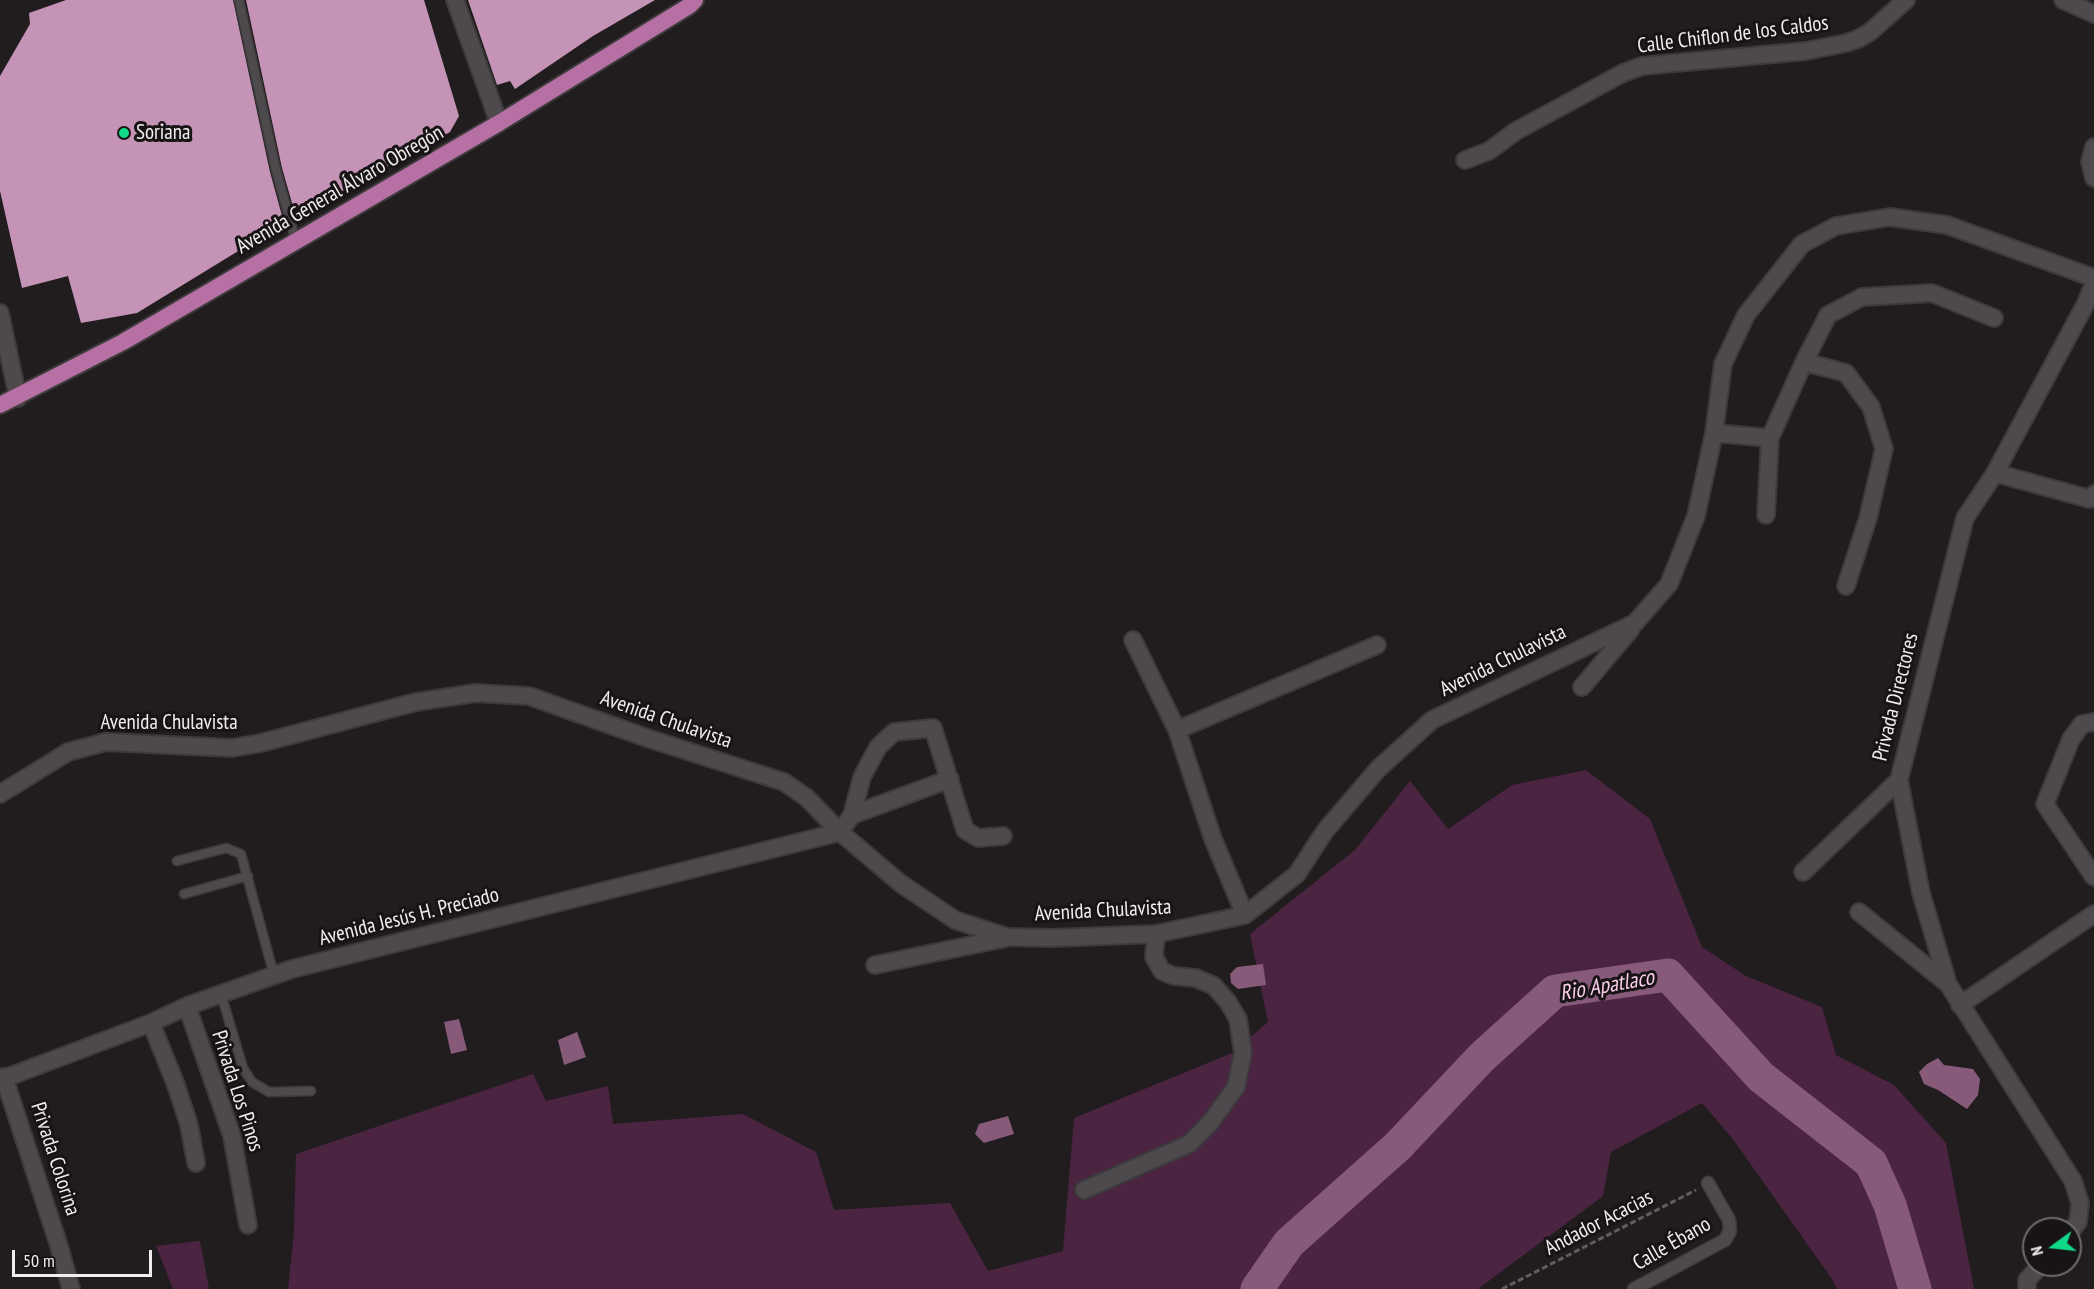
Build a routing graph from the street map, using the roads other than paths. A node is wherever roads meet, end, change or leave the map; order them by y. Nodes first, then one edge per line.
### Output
1 (239, 0) edge
2 (455, 0) edge
3 (1906, 0) edge
4 (2063, 0) edge
5 (690, 2) edge
6 (2094, 14) edge
7 (499, 123) junction
8 (2094, 147) edge
9 (1465, 160) dead end
10 (2094, 178) edge
11 (296, 242) junction
12 (2094, 278) edge
13 (2094, 284) edge
14 (0, 314) edge
15 (1994, 318) dead end
16 (1804, 362) junction
17 (18, 398) junction
18 (0, 405) edge
19 (1714, 433) junction
20 (1770, 438) junction
21 (1995, 473) junction
22 (2094, 494) edge
23 (1766, 515) dead end
24 (1846, 586) dead end
25 (1635, 623) junction
26 (1133, 640) dead end
27 (1377, 645) dead end
28 (1582, 687) dead end
29 (2094, 722) edge
30 (1177, 730) junction
31 (950, 779) junction
32 (1899, 780) junction
33 (0, 794) edge
34 (852, 815) junction
35 (840, 832) junction
36 (1003, 836) dead end
37 (177, 861) dead end
38 (1803, 873) dead end
39 (248, 876) junction
40 (2094, 876) edge
41 (184, 894) dead end
42 (1859, 912) dead end
43 (2094, 914) edge
44 (1245, 915) junction
45 (1156, 934) junction
46 (1006, 937) junction
47 (875, 965) dead end
48 (274, 975) junction
49 (1948, 984) junction
50 (221, 994) junction
51 (1960, 1005) junction
52 (187, 1006) junction
53 (151, 1023) junction
54 (2, 1078) edge
55 (311, 1091) dead end
56 (196, 1163) dead end
57 (1708, 1183) road end
58 (1084, 1190) dead end
59 (2079, 1217) edge
60 (248, 1225) dead end
61 (71, 1289) edge
62 (1634, 1289) edge

1 - 11 lane
2 - 7 street
3 - 9 street, Calle Chiflon de los Caldos
4 - 6 street
5 - 7 main road, Avenida General Álvaro Obregón
7 - 11 main road, Avenida General Álvaro Obregón
8 - 10 street
11 - 17 main road, Avenida General Álvaro Obregón
12 - 19 street, Avenida Chulavista
13 - 21 street, Privada Directores
14 - 17 street
15 - 16 street
16 - 20 street
16 - 24 street
17 - 18 main road, Avenida General Álvaro Obregón
19 - 20 street
19 - 25 street, Avenida Chulavista
20 - 23 street
21 - 22 street
21 - 32 street, Privada Directores
25 - 28 street
25 - 44 street, Avenida Chulavista
26 - 30 street
27 - 30 street
29 - 40 street
30 - 44 street
31 - 34 street
31 - 34 street
31 - 36 street
32 - 38 street
32 - 49 street, Privada Directores
33 - 35 street, Avenida Chulavista
34 - 35 street
35 - 46 street, Avenida Chulavista
35 - 48 street, Avenida Jesús H. Preciado
37 - 39 lane
39 - 41 lane
39 - 48 lane
42 - 49 street
43 - 51 street
44 - 45 street, Avenida Chulavista
45 - 46 street, Avenida Chulavista
45 - 58 street
46 - 47 street
48 - 50 street, Avenida Jesús H. Preciado
49 - 51 street, Privada Directores
50 - 52 street, Avenida Jesús H. Preciado
50 - 55 lane
51 - 59 street, Privada Directores
52 - 53 street, Avenida Jesús H. Preciado
52 - 60 street, Privada Los Pinos
53 - 54 street, Avenida Jesús H. Preciado
53 - 56 street
54 - 61 street, Privada Colorina
57 - 62 street, Calle Ébano

